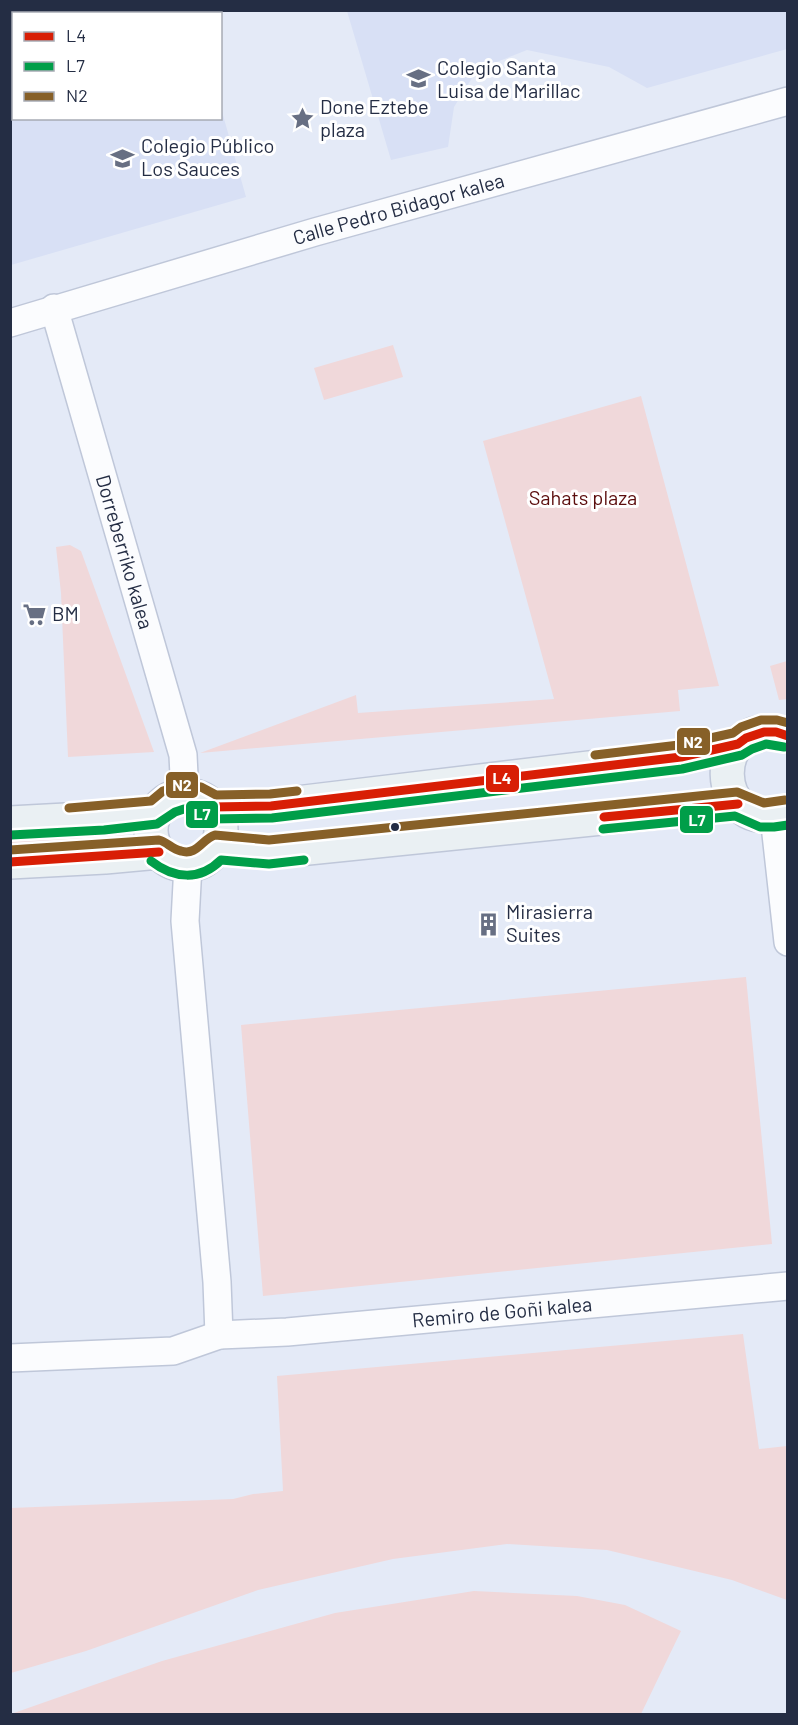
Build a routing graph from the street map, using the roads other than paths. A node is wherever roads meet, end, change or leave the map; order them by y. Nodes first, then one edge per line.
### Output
1 (788, 101) edge
2 (54, 308) junction
3 (10, 323) edge
4 (788, 736) edge
5 (738, 744) junction
6 (198, 801) junction
7 (738, 804) junction
8 (156, 812) junction
9 (781, 814) edge
10 (10, 823) edge
11 (216, 847) junction
12 (159, 852) junction
13 (10, 862) edge
14 (188, 865) junction
15 (788, 942) edge
16 (788, 1286) edge
17 (219, 1335) junction
18 (10, 1358) edge

1 - 2 street, Calle Pedro Bidagor kalea
2 - 3 street, Calle Pedro Bidagor kalea
2 - 6 street, Dorreberriko kalea
4 - 5 main road
5 - 6 main road
5 - 7 main road
6 - 8 main road
6 - 11 main road
7 - 9 main road
7 - 11 main road
8 - 10 main road
8 - 12 main road
9 - 15 street
11 - 14 main road
12 - 13 main road
12 - 14 main road
14 - 17 street
16 - 17 street, Remiro de Goñi kalea
17 - 18 street, Remiro de Goñi kalea

